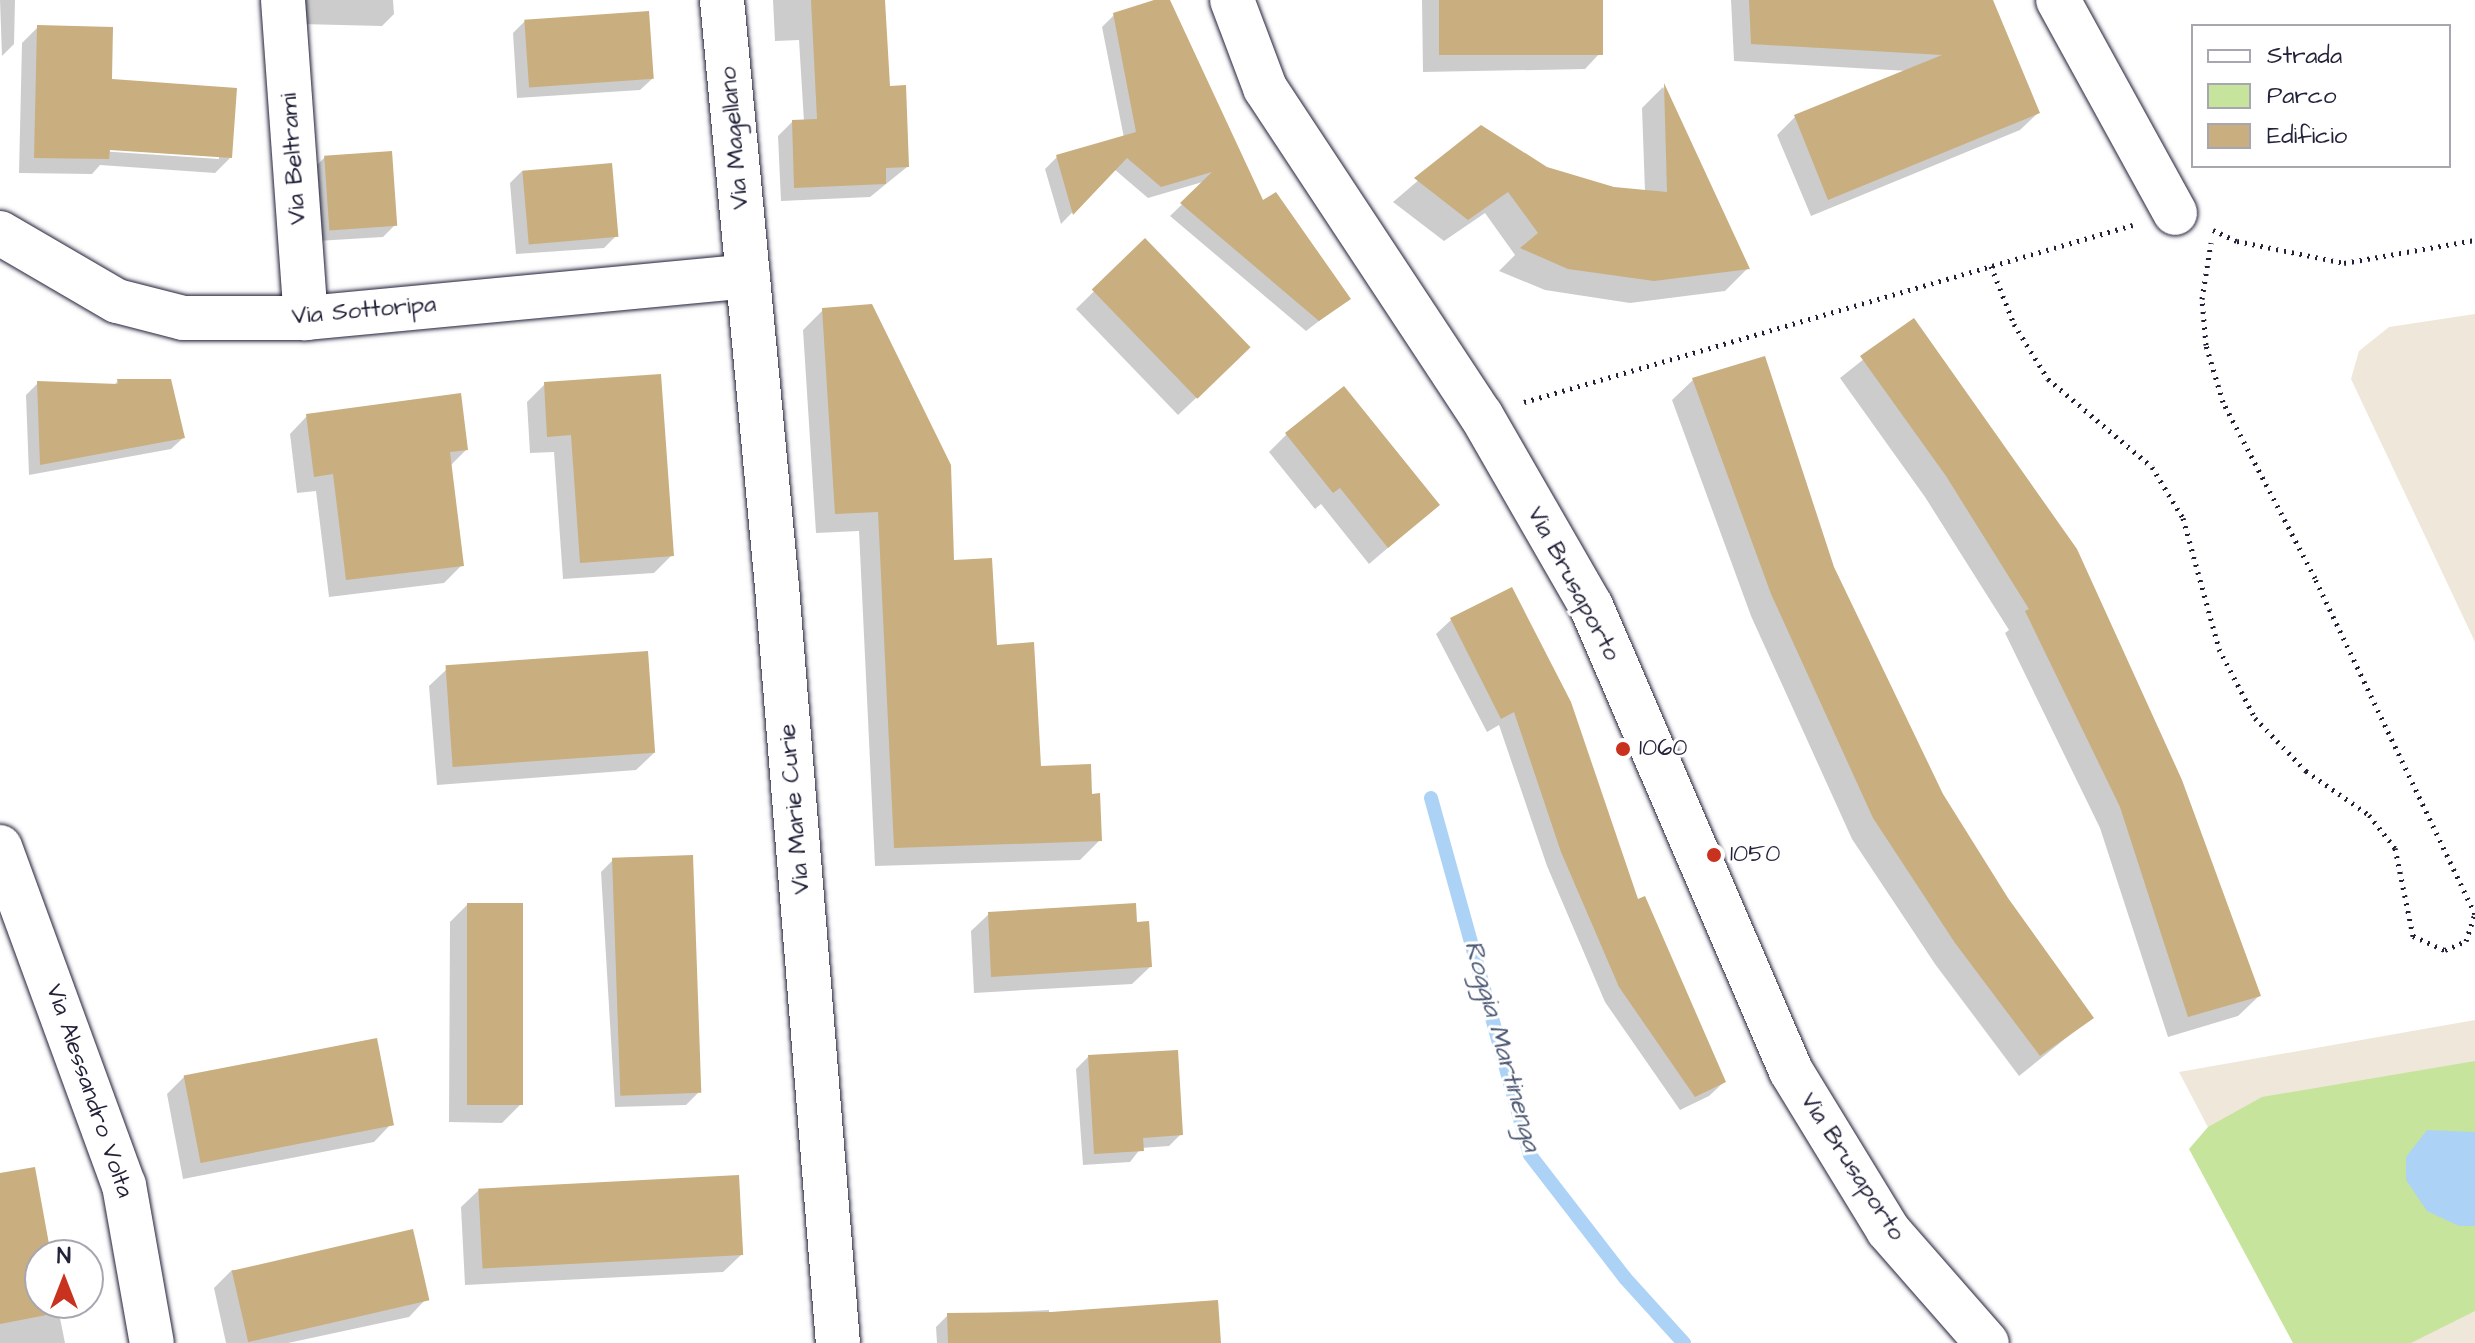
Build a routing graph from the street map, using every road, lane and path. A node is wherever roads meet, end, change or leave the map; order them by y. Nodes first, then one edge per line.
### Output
1 (283, 0) edge
2 (722, 0) edge
3 (1232, 0) edge
4 (2058, 0) edge
5 (2175, 213) junction
6 (2216, 232) junction
7 (0, 233) edge
8 (2475, 240) edge
9 (1991, 266) junction
10 (748, 276) junction
11 (306, 318) junction
12 (1481, 415) junction
13 (0, 847) edge
14 (16, 930) edge
15 (152, 1343) edge
16 (838, 1343) edge
17 (1987, 1343) edge

1 - 11 street, Via Beltrami
2 - 10 street, Via Magellano
3 - 12 street, Via Brusaporto
4 - 5 street
5 - 6 path
5 - 9 path
6 - 8 path
6 - 9 path
7 - 11 street, Via Sottoripa
9 - 12 path
10 - 11 street, Via Sottoripa
10 - 16 street, Via Marie Curie
12 - 17 street, Via Brusaporto
13 - 14 street, Via Alessandro Volta
14 - 15 street, Via Alessandro Volta

